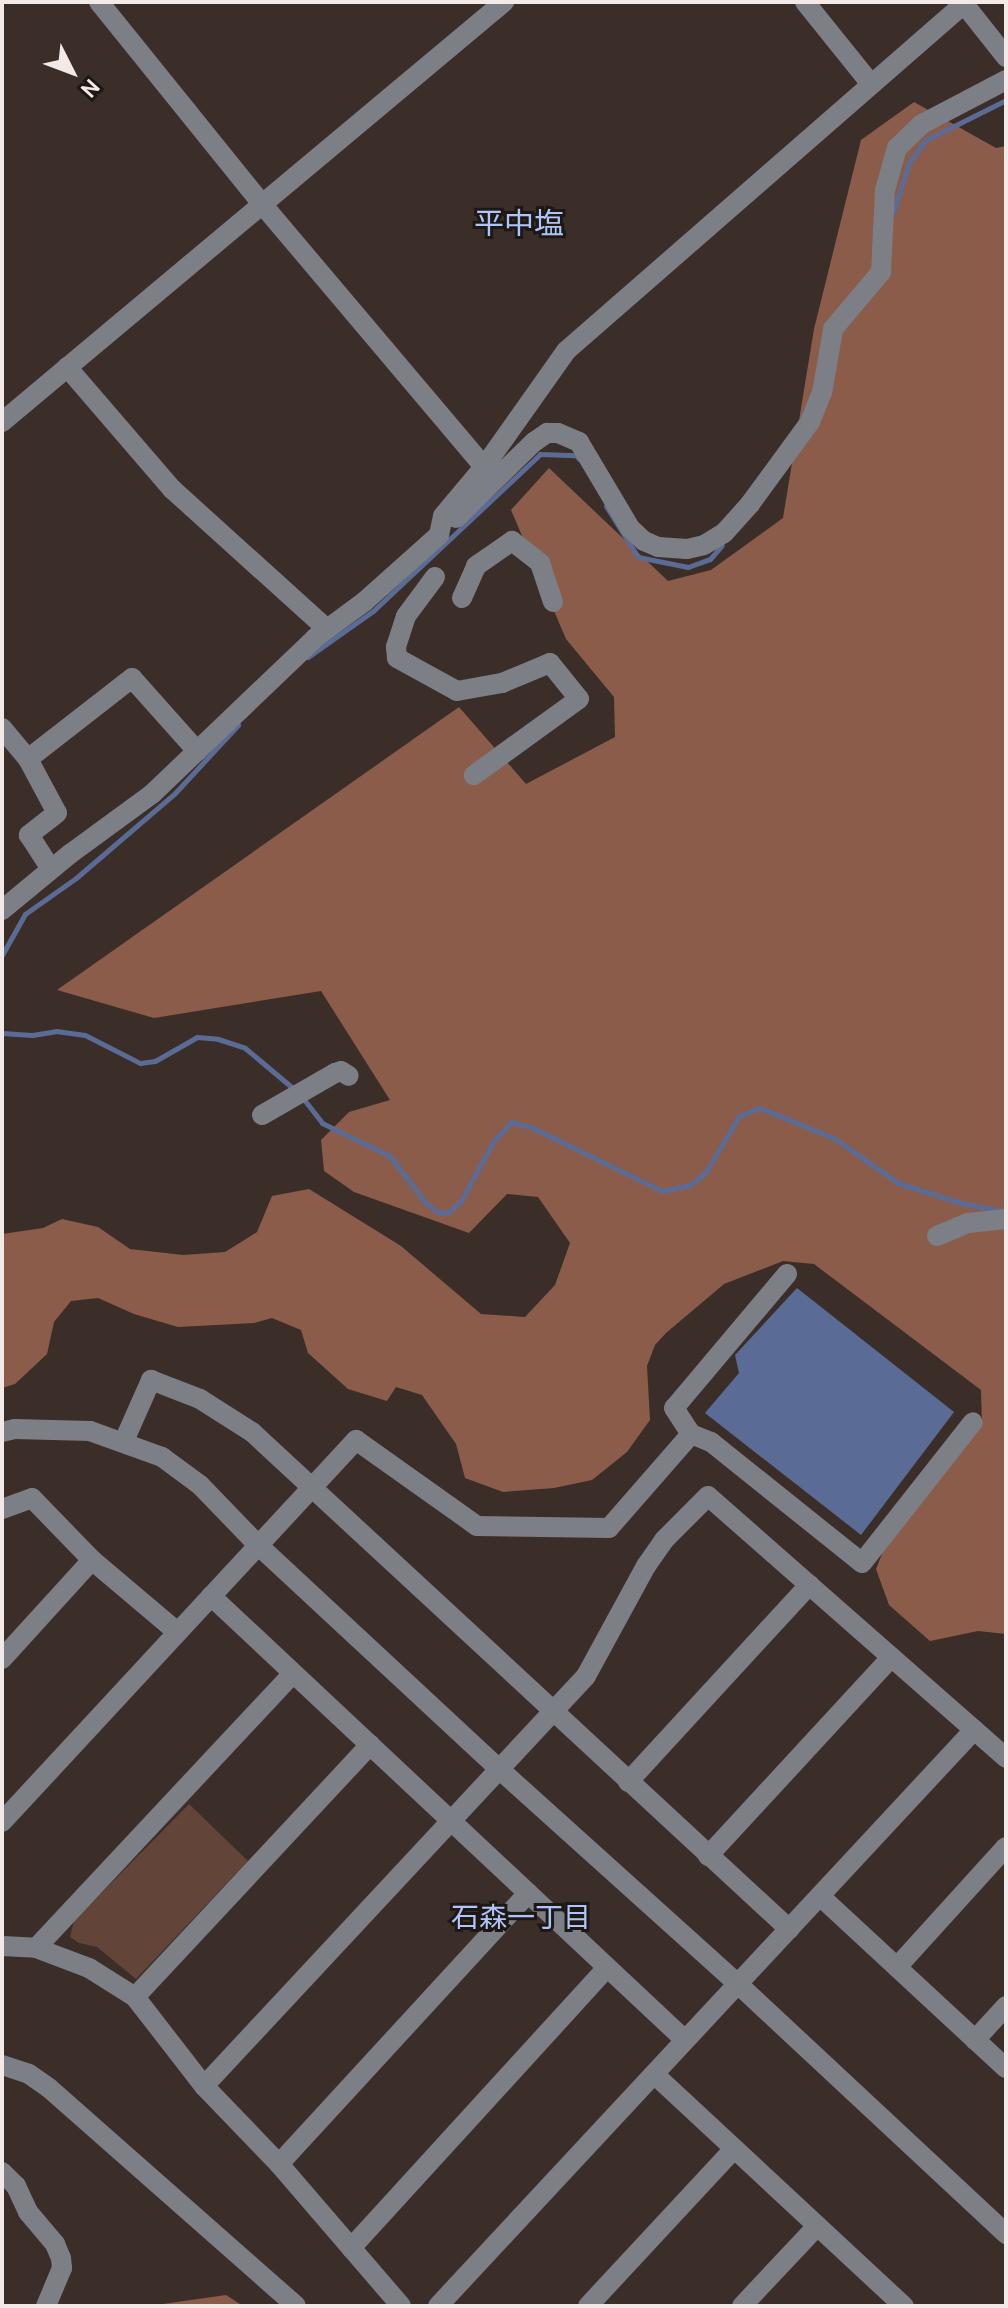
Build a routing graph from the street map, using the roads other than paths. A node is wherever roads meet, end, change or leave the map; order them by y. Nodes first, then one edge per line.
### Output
1 (99, 2) edge
2 (504, 2) edge
3 (805, 2) edge
4 (965, 3) edge
5 (1006, 57) edge
6 (1006, 80) edge
7 (871, 84) junction
8 (262, 204) junction
9 (67, 367) junction
10 (2, 422) edge
11 (484, 467) junction
12 (439, 535) junction
13 (413, 557) junction
14 (435, 577) junction
15 (553, 602) dead end
16 (327, 629) junction
17 (2, 728) edge
18 (197, 751) junction
19 (28, 759) junction
20 (474, 775) dead end
21 (51, 869) junction
22 (2, 910) edge
23 (349, 1076) dead end
24 (262, 1115) dead end
25 (1006, 1219) edge
26 (937, 1236) dead end
27 (787, 1274) dead end
28 (973, 1422) dead end
29 (2, 1432) edge
30 (691, 1434) junction
31 (124, 1441) junction
32 (311, 1488) junction
33 (2, 1509) edge
34 (258, 1545) junction
35 (92, 1560) junction
36 (809, 1585) junction
37 (211, 1596) junction
38 (176, 1631) junction
39 (891, 1658) junction
40 (2, 1659) edge
41 (293, 1673) junction
42 (551, 1711) junction
43 (974, 1730) junction
44 (370, 1745) junction
45 (1006, 1758) edge
46 (498, 1768) junction
47 (628, 1782) junction
48 (450, 1821) junction
49 (2, 1822) edge
50 (1006, 1847) edge
51 (708, 1856) junction
52 (528, 1893) junction
53 (820, 1896) junction
54 (789, 1929) junction
55 (2, 1946) edge
56 (36, 1948) junction
57 (897, 1967) junction
58 (607, 1968) junction
59 (738, 1984) junction
60 (135, 1997) junction
61 (1006, 2006) edge
62 (685, 2040) junction
63 (975, 2040) junction
64 (2, 2065) edge
65 (1006, 2068) edge
66 (654, 2074) junction
67 (204, 2086) junction
68 (734, 2149) junction
69 (279, 2164) junction
70 (2, 2172) edge
71 (817, 2226) junction
72 (1006, 2234) edge
73 (351, 2248) junction
74 (894, 2302) edge
75 (46, 2306) edge
76 (296, 2306) edge
77 (401, 2306) edge
78 (438, 2306) edge
79 (588, 2306) edge
80 (742, 2306) edge

1 - 8 street
2 - 8 street
3 - 7 street
4 - 5 street
4 - 7 street
6 - 12 street
7 - 11 street
8 - 9 street
8 - 11 street
9 - 10 street
9 - 16 street
11 - 12 street
12 - 13 street
13 - 14 street
13 - 16 street
14 - 15 street
14 - 20 street
16 - 18 street
17 - 19 street
18 - 19 street
18 - 21 street
19 - 21 street
21 - 22 street
23 - 24 street
25 - 26 street
27 - 30 street
28 - 30 street
29 - 31 street
30 - 32 street
31 - 32 street
31 - 34 street
32 - 34 street
32 - 42 street
33 - 35 street
34 - 37 street
34 - 46 street
35 - 38 street
35 - 40 street
36 - 39 street
36 - 42 street
36 - 47 street
37 - 38 street
37 - 41 street
38 - 49 street
39 - 43 street
39 - 51 street
41 - 44 street
41 - 56 street
42 - 46 street
42 - 47 street
43 - 45 street
43 - 53 street
44 - 48 street
44 - 60 street
46 - 48 street
46 - 59 street
47 - 51 street
48 - 52 street
48 - 67 street
50 - 57 street
51 - 54 street
52 - 58 street
52 - 69 street
53 - 54 street
53 - 57 street
54 - 59 street
55 - 56 street
56 - 60 street
57 - 63 street
58 - 62 street
58 - 73 street
59 - 62 street
59 - 72 street
60 - 67 street
61 - 63 street
62 - 66 street
63 - 65 street
64 - 76 street
66 - 68 street
66 - 78 street
67 - 69 street
68 - 71 street
68 - 79 street
69 - 73 street
70 - 75 street
71 - 74 street
71 - 80 street
73 - 77 street

